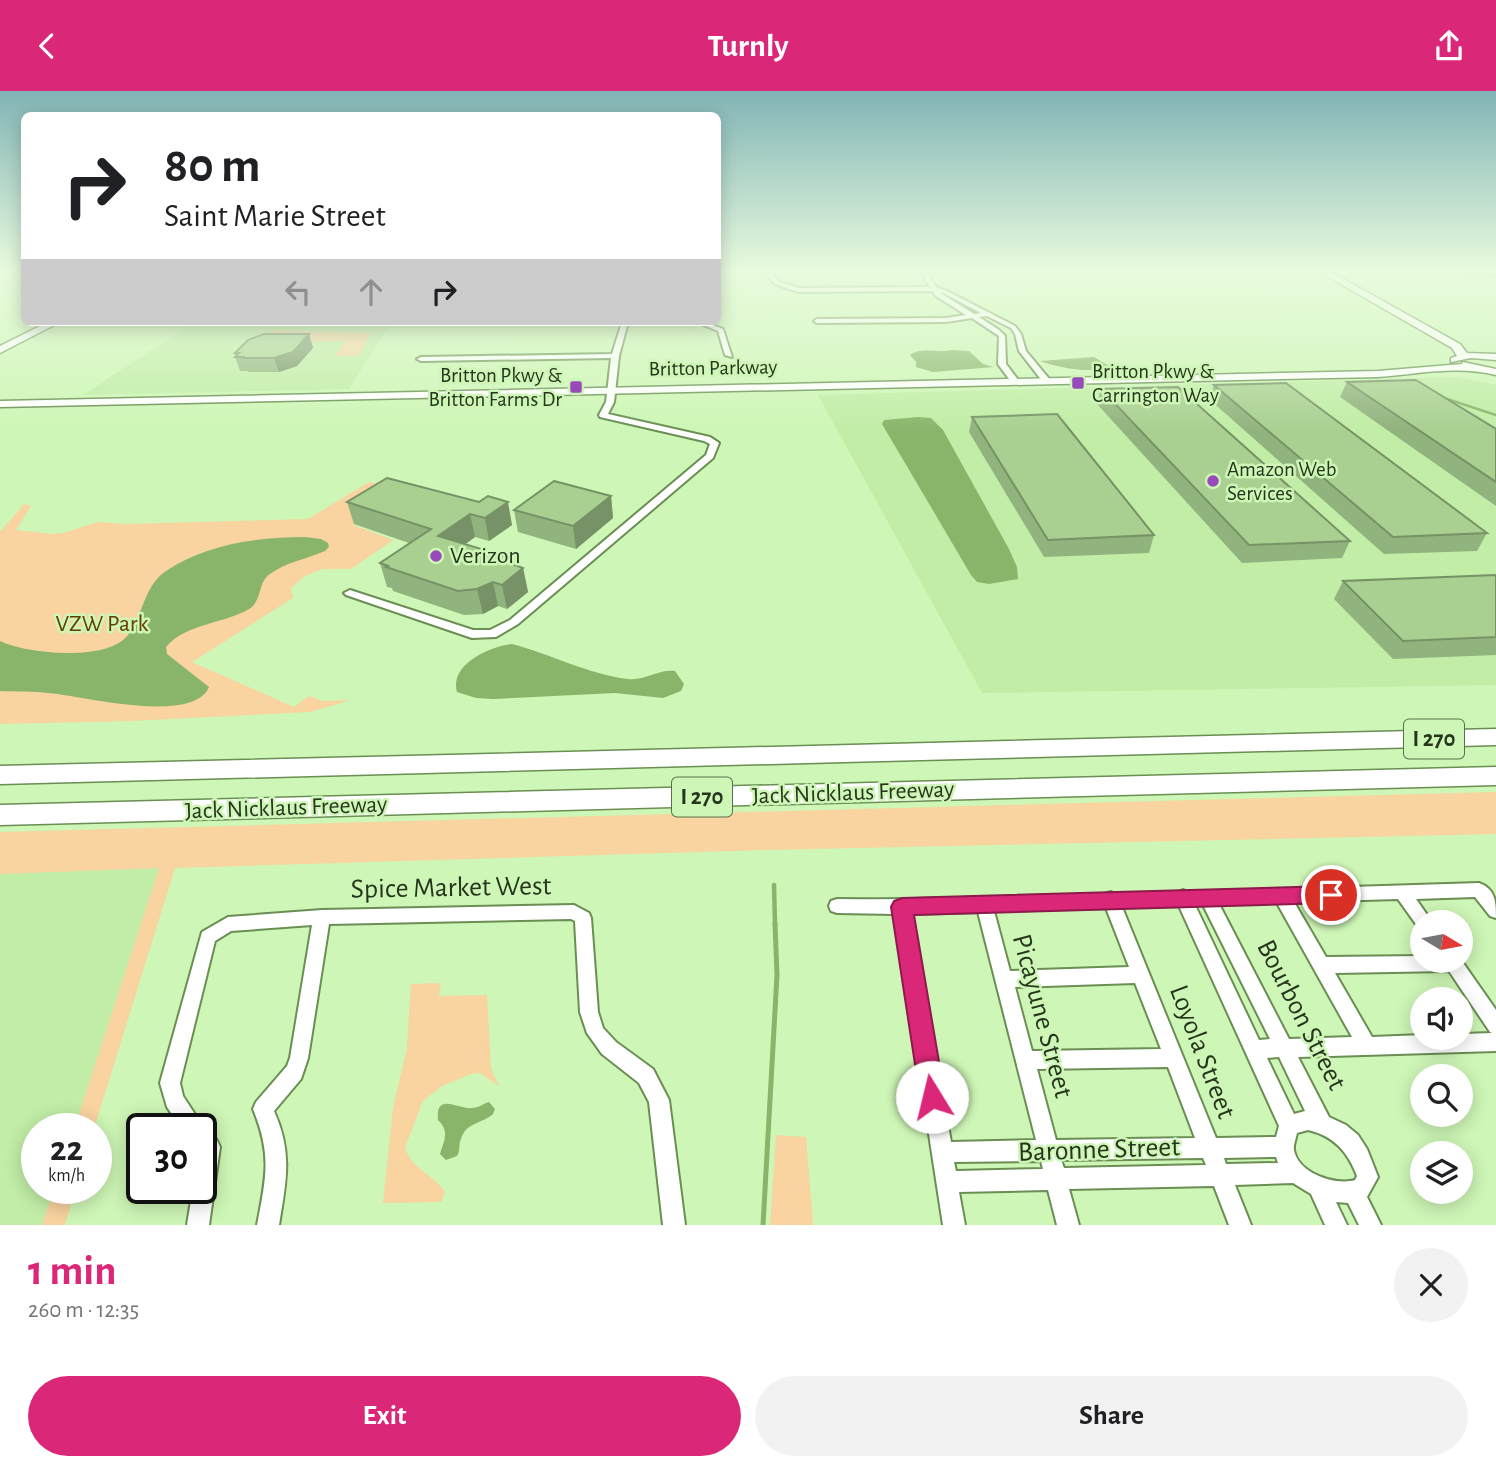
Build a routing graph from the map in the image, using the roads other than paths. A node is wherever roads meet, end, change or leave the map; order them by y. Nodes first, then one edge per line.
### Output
1 (990, 325) edge
2 (1009, 325) edge
3 (1418, 325) edge
4 (47, 326) edge
5 (624, 326) edge
6 (710, 326) edge
7 (1439, 337) junction
8 (2, 350) edge
9 (729, 355) dead end
10 (615, 356) junction
11 (1494, 357) edge
12 (1462, 358) junction
13 (421, 359) dead end
14 (1475, 368) junction
15 (1495, 372) edge
16 (1354, 373) junction
17 (1046, 380) junction
18 (1015, 381) junction
19 (610, 390) junction
20 (0, 398) edge
21 (74, 401) junction
22 (0, 404) edge
23 (350, 593) dead end
24 (1496, 737) edge
25 (0, 775) edge
26 (1496, 776) edge
27 (0, 815) edge
28 (1403, 893) junction
29 (1282, 896) junction
30 (1182, 897) junction
31 (1207, 897) junction
32 (1111, 899) junction
33 (984, 903) junction
34 (837, 906) dead end
35 (902, 907) junction
36 (1415, 910) edge
37 (1496, 911) edge
38 (322, 917) junction
39 (1410, 963) edge
40 (1322, 965) junction
41 (1459, 973) edge
42 (1142, 975) junction
43 (1003, 979) junction
44 (1496, 1027) edge
45 (1496, 1042) edge
46 (1367, 1045) junction
47 (1284, 1048) junction
48 (1253, 1049) junction
49 (1174, 1058) junction
50 (1025, 1060) junction
51 (183, 1113) edge
52 (1322, 1123) junction
53 (1289, 1126) junction
54 (1283, 1147) junction
55 (1210, 1149) junction
56 (1049, 1151) junction
57 (941, 1152) junction
58 (1295, 1173) junction
59 (1220, 1174) junction
60 (1056, 1179) junction
61 (946, 1182) junction
62 (1321, 1195) junction
63 (1356, 1197) junction
64 (201, 1204) edge
65 (198, 1225) edge
66 (268, 1225) edge
67 (674, 1225) edge
68 (954, 1225) edge
69 (1068, 1225) edge
70 (1240, 1225) edge
71 (1336, 1225) edge
72 (1370, 1225) edge

1 - 18 street
2 - 17 street
3 - 7 main road
4 - 8 main road
5 - 10 street
6 - 9 street
7 - 11 main road
7 - 12 main road
10 - 13 street
10 - 19 street
11 - 12 main road, Britton Parkway
12 - 14 main road
12 - 16 main road, Britton Parkway
14 - 15 main road
14 - 16 main road, Britton Parkway
16 - 17 main road, Britton Parkway
17 - 18 main road, Britton Parkway
18 - 19 main road, Britton Parkway
19 - 21 main road, Britton Parkway
19 - 23 street
20 - 21 main road, Britton Parkway
21 - 22 main road, Britton Parkway
24 - 25 highway, Jack Nicklaus Freeway / I 270
26 - 27 highway, Jack Nicklaus Freeway / I 270
28 - 29 street
28 - 36 street
28 - 37 street
29 - 31 street
29 - 40 street
30 - 31 street
30 - 32 street
30 - 48 street
31 - 47 street, Bourbon Street
32 - 33 street
32 - 42 street, Loyola Street
33 - 35 street
33 - 43 street, Picayune Street
34 - 35 street
35 - 57 street
38 - 51 street, Spice Market West
38 - 66 street
38 - 67 street, Spice Market West
39 - 40 street
40 - 46 street
41 - 44 street
42 - 43 street
42 - 49 street, Loyola Street
43 - 50 street, Picayune Street
45 - 46 street
46 - 47 street
47 - 48 street
47 - 52 street, Bourbon Street
48 - 53 street
49 - 50 street
49 - 55 street, Loyola Street
50 - 56 street, Picayune Street
52 - 53 street
52 - 63 street
53 - 54 street
54 - 55 street, Baronne Street
54 - 58 street
55 - 56 street, Baronne Street
55 - 59 street, Loyola Street
56 - 57 street, Baronne Street
56 - 60 street, Picayune Street
57 - 61 street
58 - 59 street, Baronne Street
58 - 62 street
59 - 60 street, Baronne Street
59 - 70 street, Loyola Street
60 - 61 street, Baronne Street
60 - 69 street, Picayune Street
61 - 68 street
62 - 63 street
62 - 71 street
63 - 72 street
64 - 65 street

